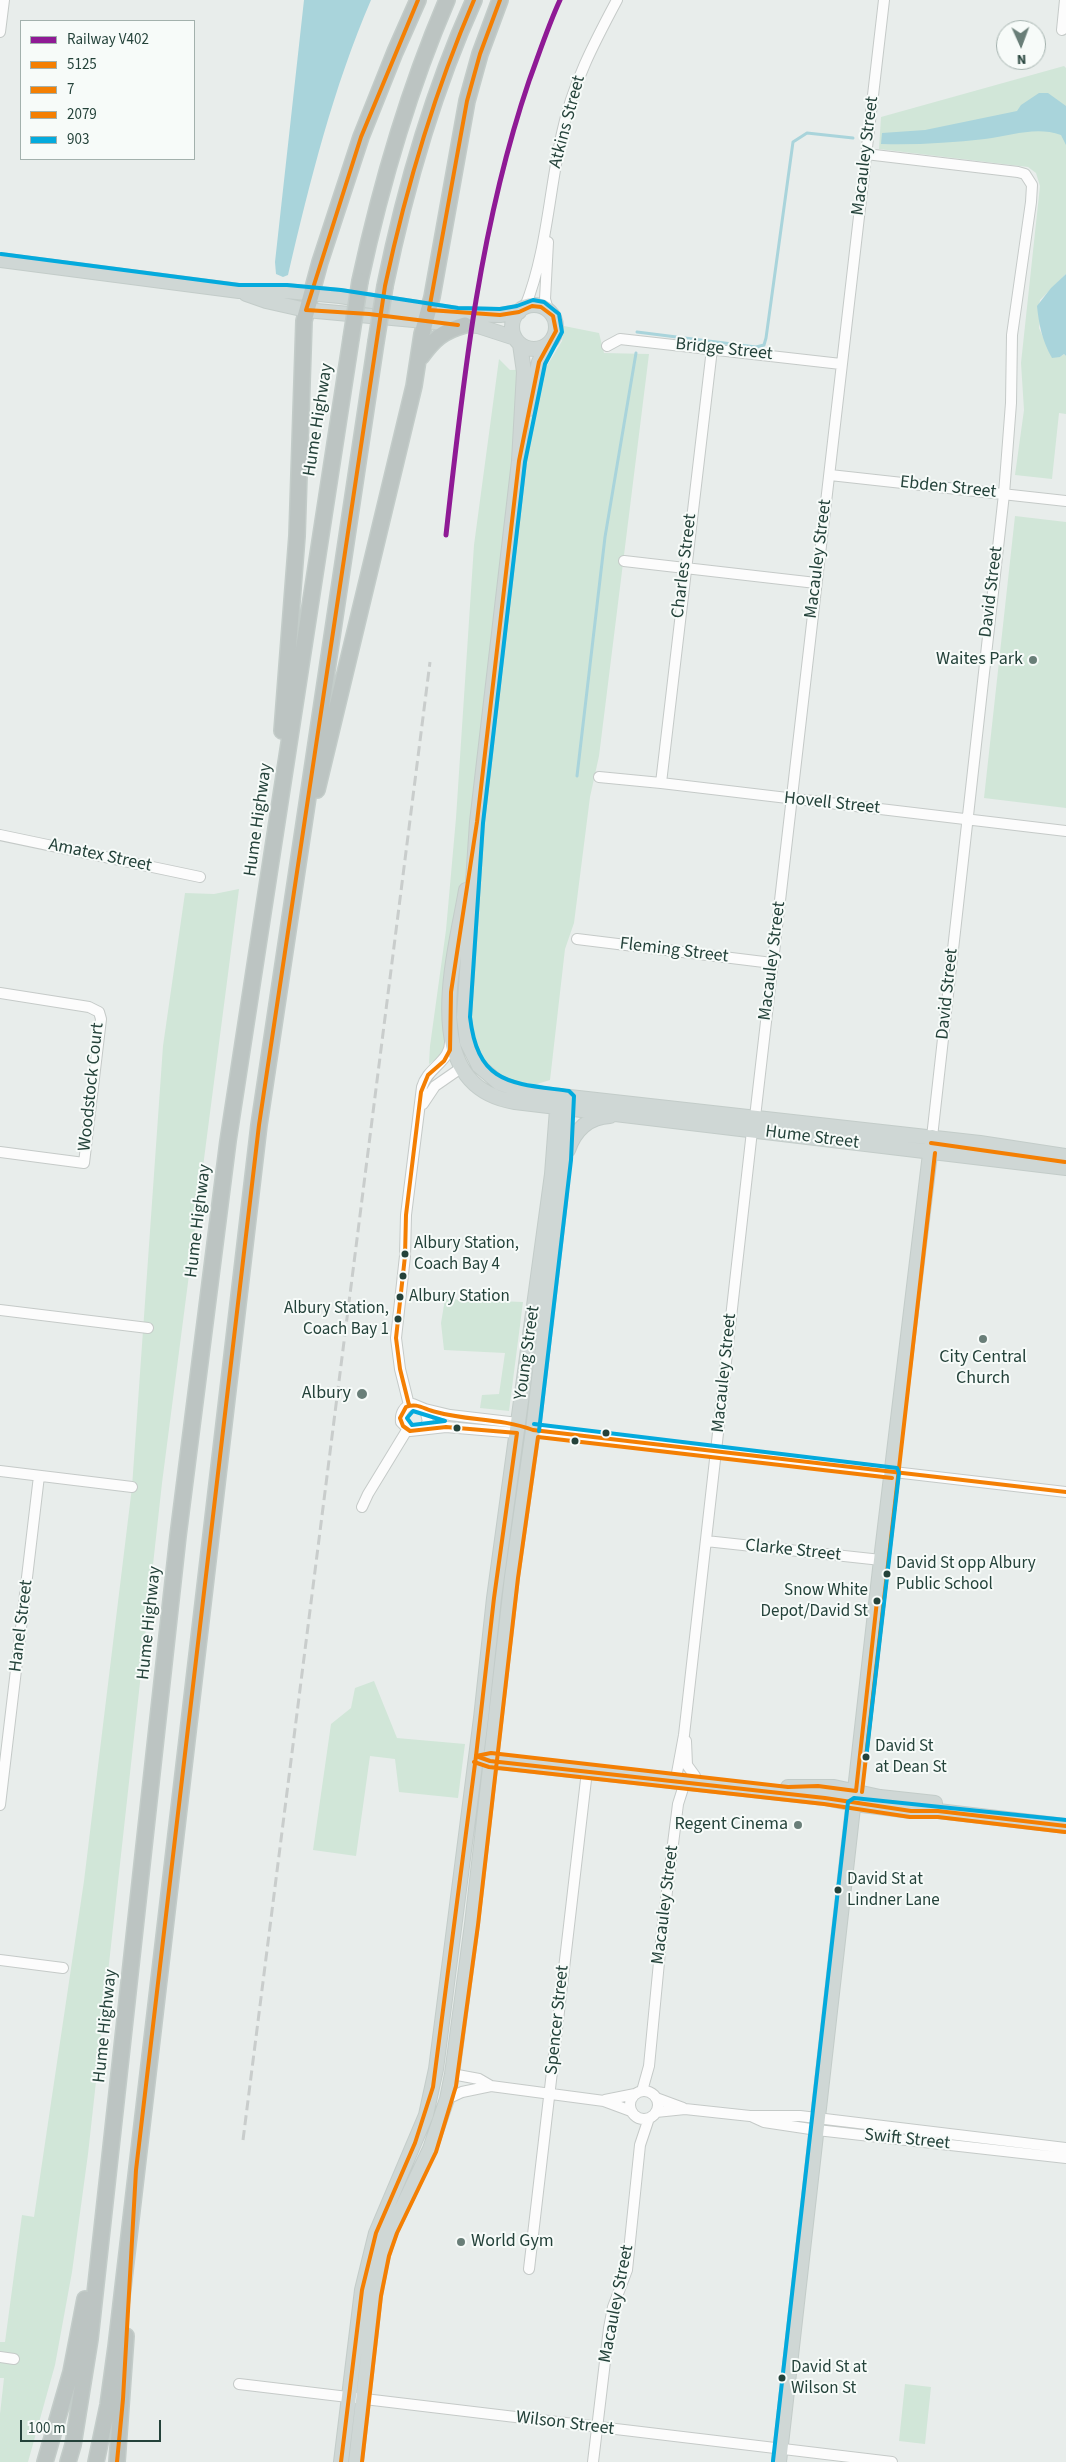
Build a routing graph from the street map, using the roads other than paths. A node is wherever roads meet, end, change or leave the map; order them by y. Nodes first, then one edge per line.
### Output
1 (4, 0) edge
2 (418, 0) edge
3 (447, 0) edge
4 (474, 0) edge
5 (500, 0) edge
6 (616, 0) edge
7 (884, 0) edge
8 (1065, 0) edge
9 (1062, 30) dead end
10 (0, 32) edge
11 (866, 154) junction
12 (552, 191) junction
13 (2, 261) edge
14 (239, 291) junction
15 (311, 293) junction
16 (306, 310) junction
17 (522, 310) junction
18 (548, 310) junction
19 (428, 316) junction
20 (465, 325) junction
21 (518, 341) junction
22 (548, 344) junction
23 (607, 346) dead end
24 (712, 349) junction
25 (420, 359) junction
26 (841, 364) junction
27 (519, 461) junction
28 (830, 475) junction
29 (1004, 494) junction
30 (1066, 501) edge
31 (624, 561) dead end
32 (685, 568) junction
33 (816, 583) junction
34 (599, 778) dead end
35 (661, 783) junction
36 (792, 800) junction
37 (966, 818) junction
38 (477, 822) junction
39 (1066, 831) edge
40 (0, 834) edge
41 (200, 876) dead end
42 (261, 934) junction
43 (577, 939) dead end
44 (469, 958) junction
45 (772, 963) junction
46 (0, 993) edge
47 (449, 1028) junction
48 (268, 1062) junction
49 (461, 1068) junction
50 (563, 1101) junction
51 (420, 1111) junction
52 (628, 1115) junction
53 (754, 1124) junction
54 (932, 1138) junction
55 (0, 1152) edge
56 (929, 1152) junction
57 (1066, 1156) edge
58 (565, 1159) junction
59 (1066, 1168) edge
60 (0, 1310) edge
61 (148, 1328) dead end
62 (409, 1405) junction
63 (425, 1409) junction
64 (518, 1428) junction
65 (423, 1429) junction
66 (407, 1430) junction
67 (532, 1430) junction
68 (716, 1450) junction
69 (0, 1471) edge
70 (893, 1472) junction
71 (39, 1476) junction
72 (132, 1487) dead end
73 (1066, 1492) edge
74 (362, 1507) dead end
75 (706, 1541) junction
76 (881, 1560) junction
77 (684, 1735) junction
78 (476, 1756) junction
79 (491, 1757) junction
80 (587, 1768) junction
81 (682, 1778) junction
82 (855, 1797) junction
83 (678, 1804) junction
84 (0, 1805) edge
85 (1066, 1818) edge
86 (1066, 1826) edge
87 (0, 1960) edge
88 (63, 1968) dead end
89 (649, 2066) junction
90 (452, 2074) junction
91 (433, 2086) junction
92 (491, 2086) junction
93 (550, 2093) junction
94 (639, 2093) junction
95 (655, 2096) junction
96 (447, 2099) junction
97 (604, 2100) junction
98 (685, 2109) junction
99 (634, 2114) junction
100 (653, 2115) junction
101 (818, 2125) junction
102 (913, 2135) junction
103 (640, 2145) junction
104 (1066, 2148) edge
105 (1066, 2158) edge
106 (136, 2170) junction
107 (105, 2209) junction
108 (530, 2269) dead end
109 (0, 2357) edge
110 (14, 2359) dead end
111 (239, 2384) dead end
112 (357, 2398) junction
113 (597, 2428) junction
114 (780, 2456) edge
115 (45, 2462) edge
116 (68, 2462) edge
117 (96, 2462) edge
118 (117, 2462) edge
119 (341, 2462) edge
120 (356, 2462) edge
121 (593, 2462) edge
122 (892, 2462) edge

1 - 10 street
2 - 15 highway
3 - 42 highway, Hume Highway, bridge
4 - 48 highway, bridge
5 - 19 highway
6 - 12 street, Atkins Street
7 - 11 street, Macauley Street
8 - 9 street
11 - 26 street, Macauley Street
11 - 29 street, David Street
12 - 17 street, Atkins Street
12 - 18 street, Atkins Street
13 - 14 main road
14 - 15 main road
14 - 16 main road
15 - 16 highway
15 - 19 main road
16 - 19 main road
16 - 42 highway
17 - 18 main road
17 - 19 main road
17 - 21 main road
18 - 22 main road
19 - 20 main road
19 - 25 highway
20 - 21 main road
20 - 25 highway
21 - 22 main road
21 - 27 main road
22 - 27 main road
23 - 24 street, Bridge Street
24 - 26 street, Bridge Street
24 - 32 street, Charles Street
25 - 48 highway
26 - 28 street, Macauley Street
27 - 38 main road
28 - 29 street, Ebden Street
28 - 33 street, Macauley Street
29 - 30 street, Ebden Street
29 - 37 street, David Street
31 - 32 street
32 - 33 street
32 - 35 street, Charles Street
33 - 36 street, Macauley Street
34 - 35 street, Hovell Street
35 - 36 street, Hovell Street
36 - 37 street, Hovell Street
36 - 45 street, Macauley Street
37 - 39 street, Hovell Street
37 - 54 street, David Street
38 - 44 main road
38 - 47 main road
40 - 41 street, Amatex Street
42 - 107 highway, Hume Highway
43 - 45 street, Fleming Street
44 - 49 main road
44 - 50 main road
45 - 53 street, Macauley Street
46 - 55 street, Woodstock Court
47 - 49 main road
47 - 51 street
48 - 106 highway
49 - 50 main road
49 - 51 street
50 - 52 main road, Hume Street
50 - 53 main road, Hume Street
50 - 58 main road, Young Street
50 - 64 main road, Young Street
51 - 62 street
52 - 53 main road, Hume Street
52 - 58 main road
53 - 54 main road, Hume Street
53 - 56 main road, Hume Street
53 - 68 street, Macauley Street
54 - 56 main road
54 - 57 main road, Hume Street
56 - 59 main road, Hume Street
56 - 70 main road
58 - 67 main road, Young Street
60 - 61 street
62 - 63 street
62 - 66 street
63 - 64 street
63 - 65 street
64 - 65 street
64 - 67 main road
64 - 78 main road, Young Street
65 - 66 street
66 - 74 street
67 - 68 street
67 - 79 main road, Young Street
68 - 70 street
68 - 75 street, Macauley Street
69 - 71 street
70 - 73 street
70 - 76 main road
71 - 72 street
71 - 84 street, Hanel Street
75 - 76 street, Clarke Street
75 - 77 street, Macauley Street
76 - 82 main road
77 - 81 street, Macauley Street
77 - 81 street, Macauley Street
78 - 79 main road
78 - 91 main road, Young Street
79 - 80 main road
79 - 90 main road, Young Street
80 - 81 main road
80 - 93 street, Spencer Street
81 - 82 main road
81 - 83 street, Macauley Street
81 - 83 street, Macauley Street
82 - 85 main road
82 - 86 main road
82 - 101 main road
83 - 89 street, Macauley Street
87 - 88 street
89 - 94 street, Macauley Street
89 - 95 street, Macauley Street
90 - 91 main road
90 - 92 street
90 - 96 main road, Young Street
91 - 112 main road, Young Street
92 - 93 street
92 - 96 street
93 - 97 street
93 - 108 street, Spencer Street
94 - 95 street, Swift Street
94 - 97 street
94 - 99 street, Macauley Street
95 - 98 street, Swift Street
95 - 100 street, Macauley Street
96 - 112 main road, Young Street
97 - 99 street
98 - 100 street, Swift Street
98 - 101 street, Swift Street
99 - 100 street, Swift Street
99 - 103 street, Macauley Street
100 - 103 street, Macauley Street
101 - 102 street, Swift Street
101 - 114 main road
102 - 104 street, Swift Street
102 - 105 street, Swift Street
103 - 113 street, Macauley Street
106 - 117 highway
106 - 118 highway
107 - 115 highway
107 - 116 highway, Hume Highway
109 - 110 street
111 - 112 street, Wilson Street
112 - 113 street, Wilson Street
112 - 119 main road, Young Street
112 - 120 main road, Young Street
113 - 114 street, Wilson Street
113 - 121 street, Macauley Street
114 - 122 street, Wilson Street

